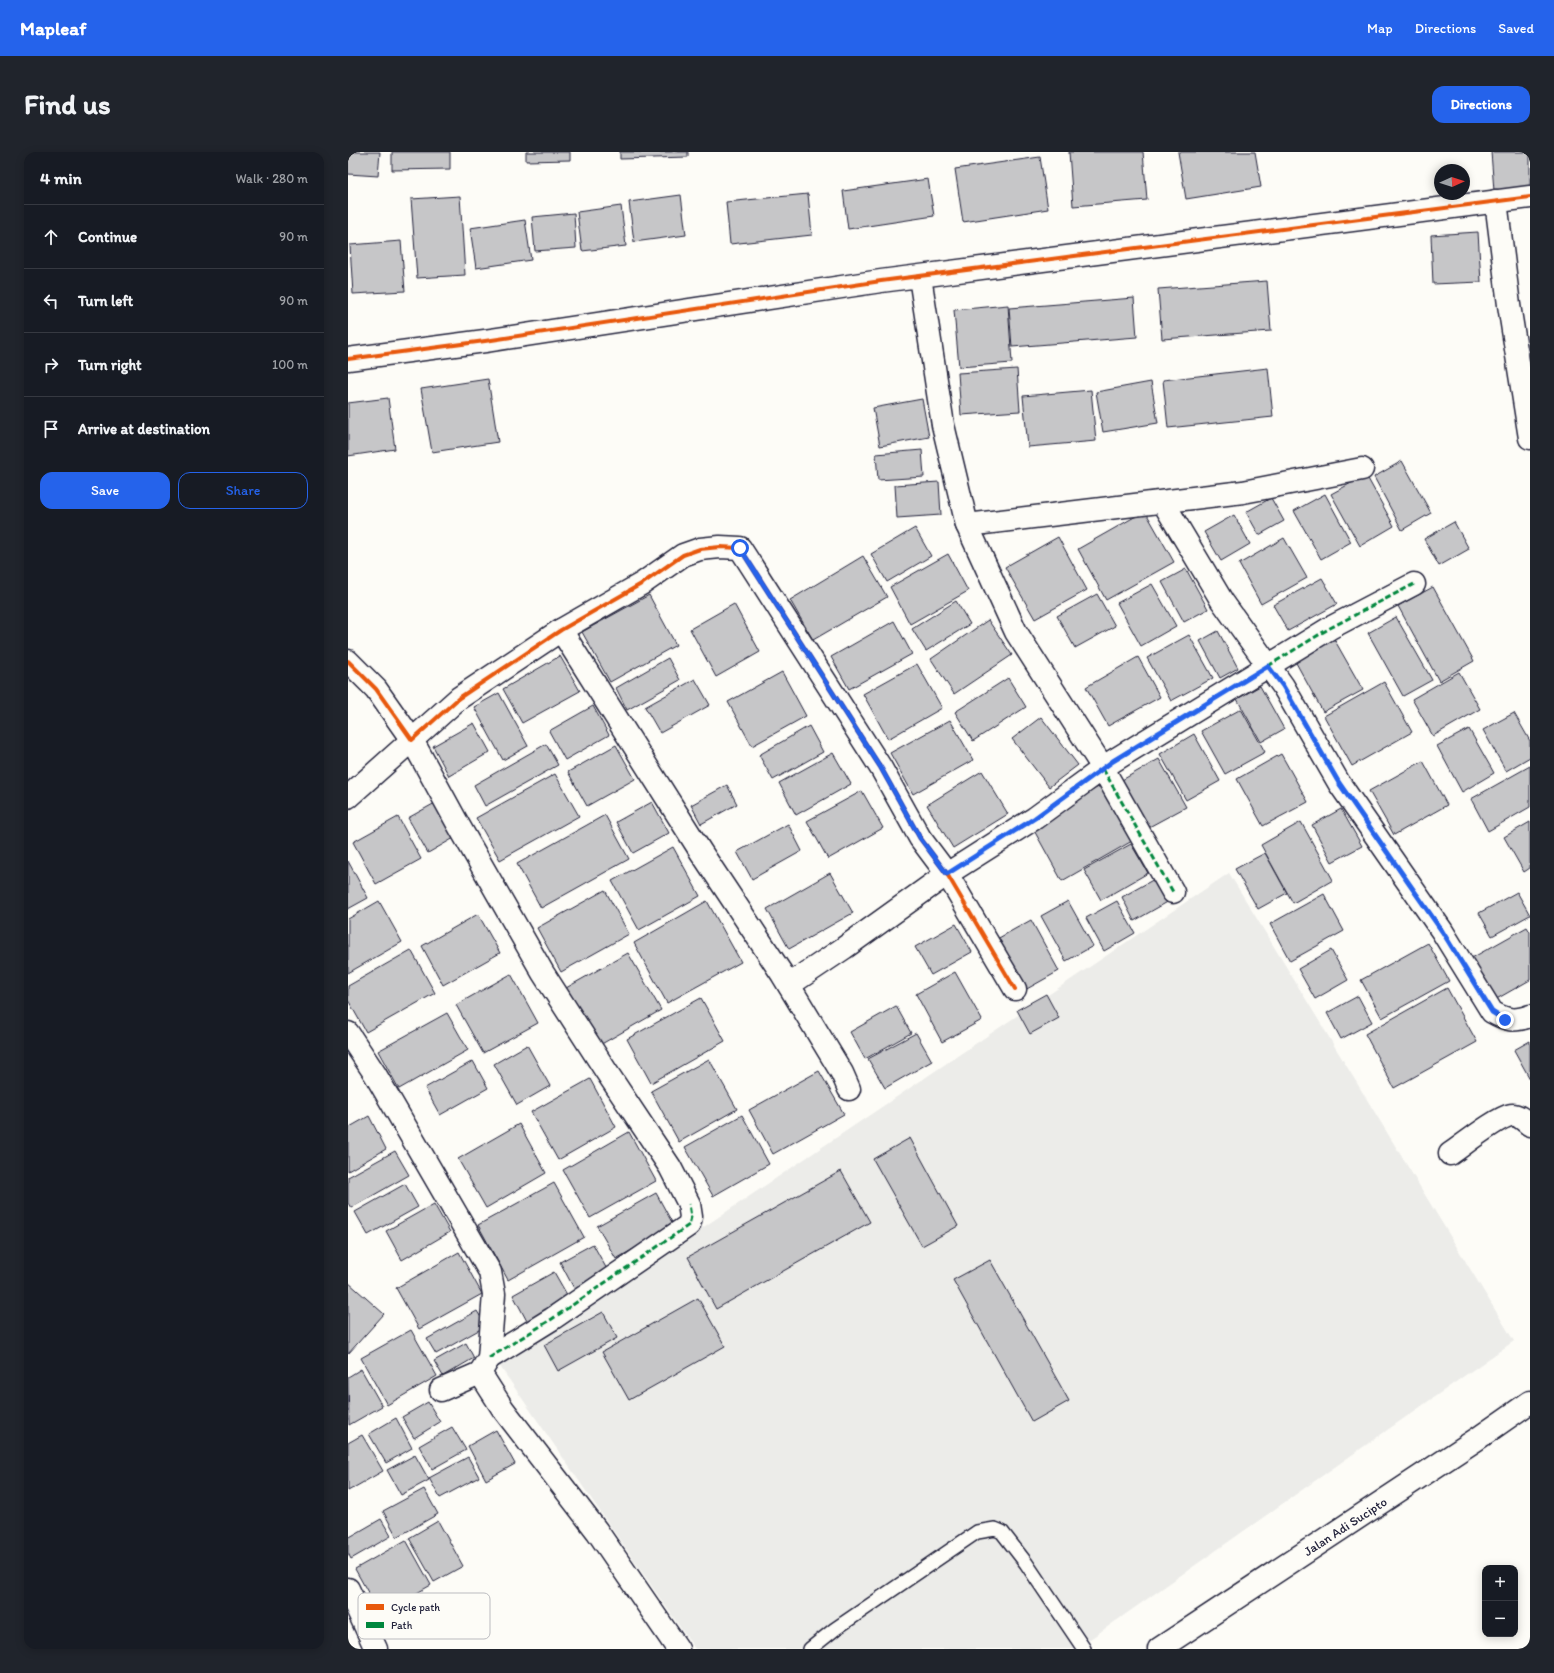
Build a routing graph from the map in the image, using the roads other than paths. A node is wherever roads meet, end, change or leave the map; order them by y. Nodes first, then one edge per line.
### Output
1 (1530, 197) edge
2 (1496, 201) junction
3 (920, 277) junction
4 (348, 360) edge
5 (1530, 438) edge
6 (1362, 469) dead end
7 (1163, 502) junction
8 (967, 525) junction
9 (1414, 584) dead end
10 (562, 630) junction
11 (348, 661) edge
12 (1268, 666) junction
13 (412, 740) junction
14 (1103, 769) junction
15 (348, 797) edge
16 (947, 874) junction
17 (1173, 892) dead end
18 (789, 985) junction
19 (1015, 990) dead end
20 (1530, 1016) edge
21 (348, 1033) edge
22 (849, 1089) dead end
23 (1530, 1125) edge
24 (1450, 1154) dead end
25 (484, 1365) junction
26 (441, 1390) dead end
27 (1530, 1402) edge
28 (348, 1589) edge
29 (358, 1610) edge
30 (371, 1639) edge
31 (669, 1646) edge
32 (376, 1649) edge
33 (810, 1649) edge
34 (1084, 1649) edge
35 (1159, 1649) edge

1 - 2 street
2 - 3 street
2 - 5 street
3 - 4 street
3 - 8 street
6 - 7 street
7 - 8 street
7 - 12 street
8 - 14 street
9 - 12 street
10 - 13 street
10 - 16 street
10 - 18 street
11 - 13 street
12 - 14 street
12 - 20 street
13 - 15 street
13 - 25 street
14 - 16 street
14 - 17 street
16 - 18 street
16 - 19 street
18 - 22 street
21 - 25 street
23 - 24 street
25 - 26 street
25 - 31 street
27 - 35 street, Jalan Adi Sucipto
28 - 29 street
30 - 32 street
33 - 34 lane

